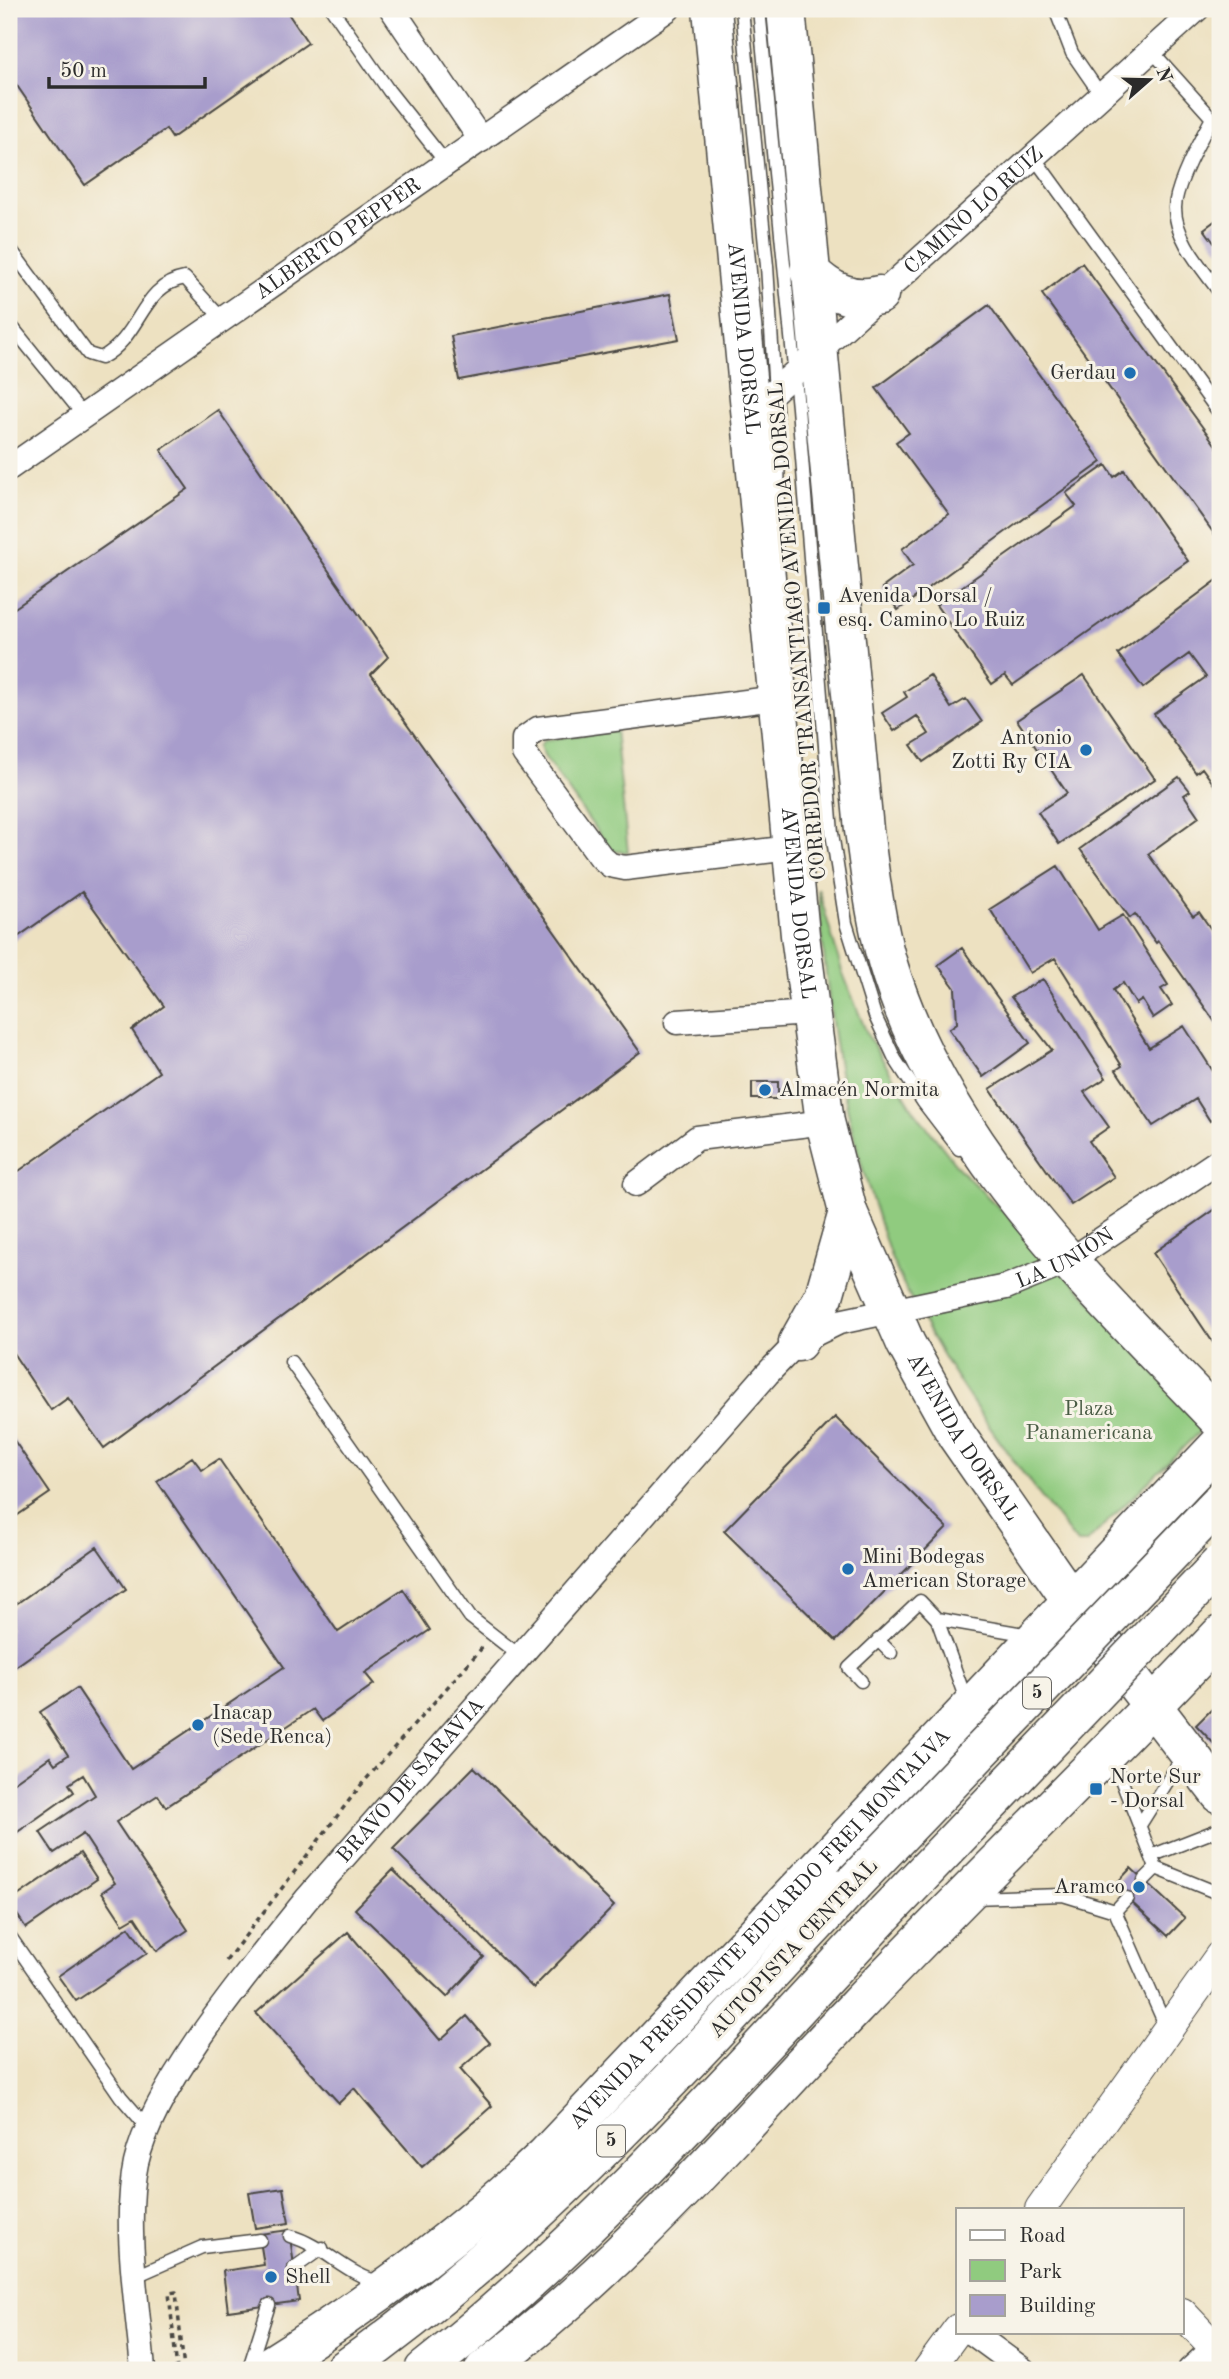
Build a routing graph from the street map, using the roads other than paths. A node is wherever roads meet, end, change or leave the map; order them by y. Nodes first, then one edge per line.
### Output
1 (332, 9) edge
2 (392, 9) edge
3 (668, 9) edge
4 (712, 9) edge
5 (742, 9) edge
6 (759, 9) edge
7 (786, 9) edge
8 (1055, 9) edge
9 (1197, 9) edge
10 (1151, 50) junction
11 (1101, 95) junction
12 (481, 140) junction
13 (1033, 156) junction
14 (447, 164) junction
15 (9, 247) edge
16 (809, 271) junction
17 (1220, 293) edge
18 (879, 295) junction
19 (223, 320) junction
20 (9, 324) edge
21 (806, 362) junction
22 (762, 402) junction
23 (1220, 414) edge
24 (84, 416) junction
25 (9, 468) edge
26 (776, 698) junction
27 (790, 848) junction
28 (809, 1013) junction
29 (677, 1022) dead end
30 (825, 1122) junction
31 (1220, 1160) edge
32 (971, 1164) dead end
33 (985, 1179) dead end
34 (636, 1184) dead end
35 (848, 1212) junction
36 (1068, 1262) junction
37 (890, 1311) junction
38 (798, 1342) junction
39 (291, 1362) dead end
40 (1220, 1421) edge
41 (1220, 1444) edge
42 (1220, 1502) edge
43 (1220, 1564) edge
44 (1071, 1600) junction
45 (937, 1619) junction
46 (1220, 1634) edge
47 (1037, 1636) junction
48 (878, 1640) junction
49 (891, 1653) dead end
50 (520, 1656) junction
51 (861, 1681) dead end
52 (969, 1708) junction
53 (1151, 1708) junction
54 (936, 1743) junction
55 (1110, 1751) junction
56 (1186, 1751) junction
57 (1220, 1794) edge
58 (1140, 1825) junction
59 (1220, 1829) edge
60 (1028, 1831) junction
61 (1154, 1862) junction
62 (1144, 1880) dead end
63 (1220, 1894) edge
64 (1127, 1898) dead end
65 (962, 1899) junction
66 (1115, 1911) junction
67 (9, 1935) edge
68 (1220, 1956) edge
69 (1168, 2031) junction
70 (148, 2128) junction
71 (1047, 2207) edge
72 (290, 2236) dead end
73 (260, 2240) dead end
74 (321, 2248) junction
75 (295, 2268) dead end
76 (136, 2276) junction
77 (392, 2285) junction
78 (269, 2305) dead end
79 (1184, 2315) edge
80 (956, 2332) edge
81 (974, 2334) edge
82 (1217, 2350) edge
83 (143, 2370) edge
84 (249, 2370) edge
85 (263, 2370) edge
86 (344, 2370) edge
87 (424, 2370) edge
88 (484, 2370) edge
89 (928, 2370) edge
90 (1023, 2370) edge
91 (1189, 2370) edge

1 - 14 lane
2 - 12 street
3 - 12 street, ALBERTO PEPPER
4 - 22 main road, AVENIDA DORSAL
5 - 22 lane, CORREDOR TRANSANTIAGO AVENIDA DORSAL
6 - 21 lane, CORREDOR TRANSANTIAGO AVENIDA DORSAL
7 - 16 main road
8 - 11 lane
9 - 10 street, CAMINO LO RUIZ
10 - 11 street, CAMINO LO RUIZ
10 - 17 lane
11 - 13 street, CAMINO LO RUIZ
12 - 14 street, ALBERTO PEPPER
13 - 18 street, CAMINO LO RUIZ
13 - 23 lane
14 - 19 street, ALBERTO PEPPER
15 - 19 lane
16 - 18 main road
16 - 21 main road
18 - 21 street, CAMINO LO RUIZ
19 - 24 street, ALBERTO PEPPER
20 - 24 lane
21 - 22 street, CAMINO LO RUIZ
21 - 32 lane, CORREDOR TRANSANTIAGO AVENIDA DORSAL
21 - 36 main road
22 - 26 main road, AVENIDA DORSAL
22 - 26 lane, CORREDOR TRANSANTIAGO AVENIDA DORSAL
24 - 25 street, ALBERTO PEPPER
26 - 27 main road, AVENIDA DORSAL
26 - 27 street
27 - 28 main road, AVENIDA DORSAL
28 - 29 street
28 - 30 main road, AVENIDA DORSAL
30 - 34 street
30 - 35 main road, AVENIDA DORSAL
31 - 36 street, LA UNIÓN
33 - 36 lane
35 - 37 main road, AVENIDA DORSAL
35 - 38 main road
36 - 37 street, LA UNIÓN
36 - 40 main road
37 - 38 street, BRAVO DE SARAVIA
37 - 44 main road, AVENIDA DORSAL
38 - 50 street, BRAVO DE SARAVIA
39 - 50 lane
41 - 44 main road, AVENIDA PRESIDENTE EDUARDO FREI MONTALVA
42 - 86 main road, AUTOPISTA CENTRAL / 5, bridge
43 - 87 main road, AUTOPISTA CENTRAL / 5, bridge
44 - 47 main road, AVENIDA PRESIDENTE EDUARDO FREI MONTALVA
44 - 53 main road, AVENIDA DORSAL
45 - 47 lane
45 - 48 lane
45 - 52 lane
46 - 53 main road
47 - 52 main road, AVENIDA PRESIDENTE EDUARDO FREI MONTALVA
48 - 49 lane
48 - 51 lane
50 - 70 street, BRAVO DE SARAVIA
52 - 54 main road, AVENIDA PRESIDENTE EDUARDO FREI MONTALVA
53 - 55 main road
53 - 56 main road, AVENIDA DORSAL
54 - 60 main road
54 - 77 main road, AVENIDA PRESIDENTE EDUARDO FREI MONTALVA
55 - 58 lane
55 - 60 main road
56 - 57 main road, AVENIDA DORSAL
56 - 58 lane
58 - 61 lane
59 - 61 lane
60 - 65 main road
61 - 62 lane
61 - 63 lane
64 - 66 lane
65 - 66 lane
65 - 88 main road
66 - 69 lane
67 - 70 lane
68 - 69 street
69 - 71 street
70 - 76 street, BRAVO DE SARAVIA
72 - 74 lane
73 - 76 lane
74 - 75 lane
74 - 77 lane
76 - 83 street, BRAVO DE SARAVIA
77 - 85 main road, AVENIDA PRESIDENTE EDUARDO FREI MONTALVA
78 - 84 lane
79 - 82 street
80 - 89 street
81 - 90 street
82 - 91 street

